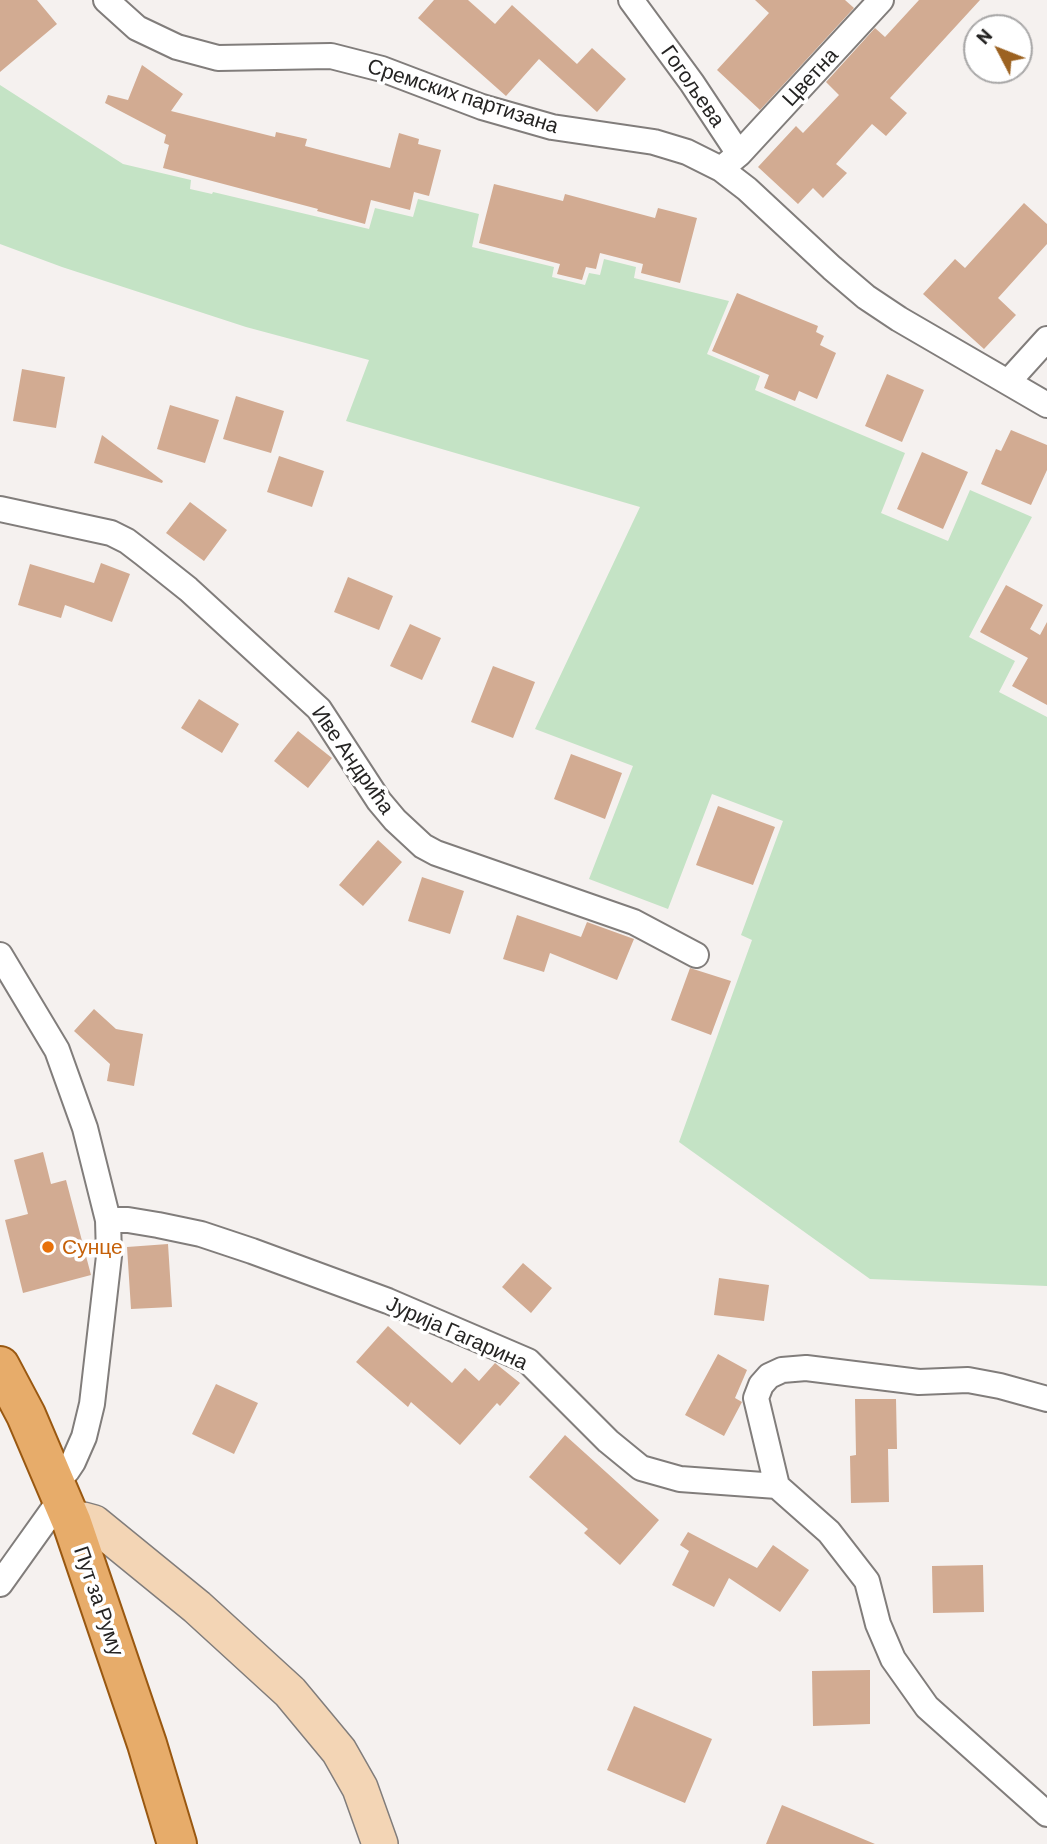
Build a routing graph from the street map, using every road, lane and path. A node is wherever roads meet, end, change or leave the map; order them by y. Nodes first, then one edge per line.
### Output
1 (106, 0) edge
2 (631, 0) edge
3 (881, 0) edge
4 (730, 162) junction
5 (1047, 339) edge
6 (1008, 382) junction
7 (1047, 405) edge
8 (0, 509) edge
9 (696, 954) dead end
10 (0, 955) edge
11 (108, 1220) junction
12 (0, 1366) edge
13 (1047, 1399) edge
14 (777, 1486) junction
15 (63, 1501) junction
16 (0, 1584) edge
17 (1047, 1814) edge
18 (177, 1844) edge
19 (380, 1844) edge

1 - 4 street, Сремских партизана
2 - 4 street, Гогољева
3 - 4 street, Цветна
4 - 6 street, Сремских партизана
5 - 6 street
6 - 7 street, Сремских партизана
8 - 9 street, Иве Андрића
10 - 11 street
11 - 14 street, Јурија Гагарина
11 - 15 street
12 - 15 main road, Пут за Руму
13 - 14 street
14 - 17 street
15 - 16 street
15 - 18 main road, Пут за Руму
15 - 19 main road

